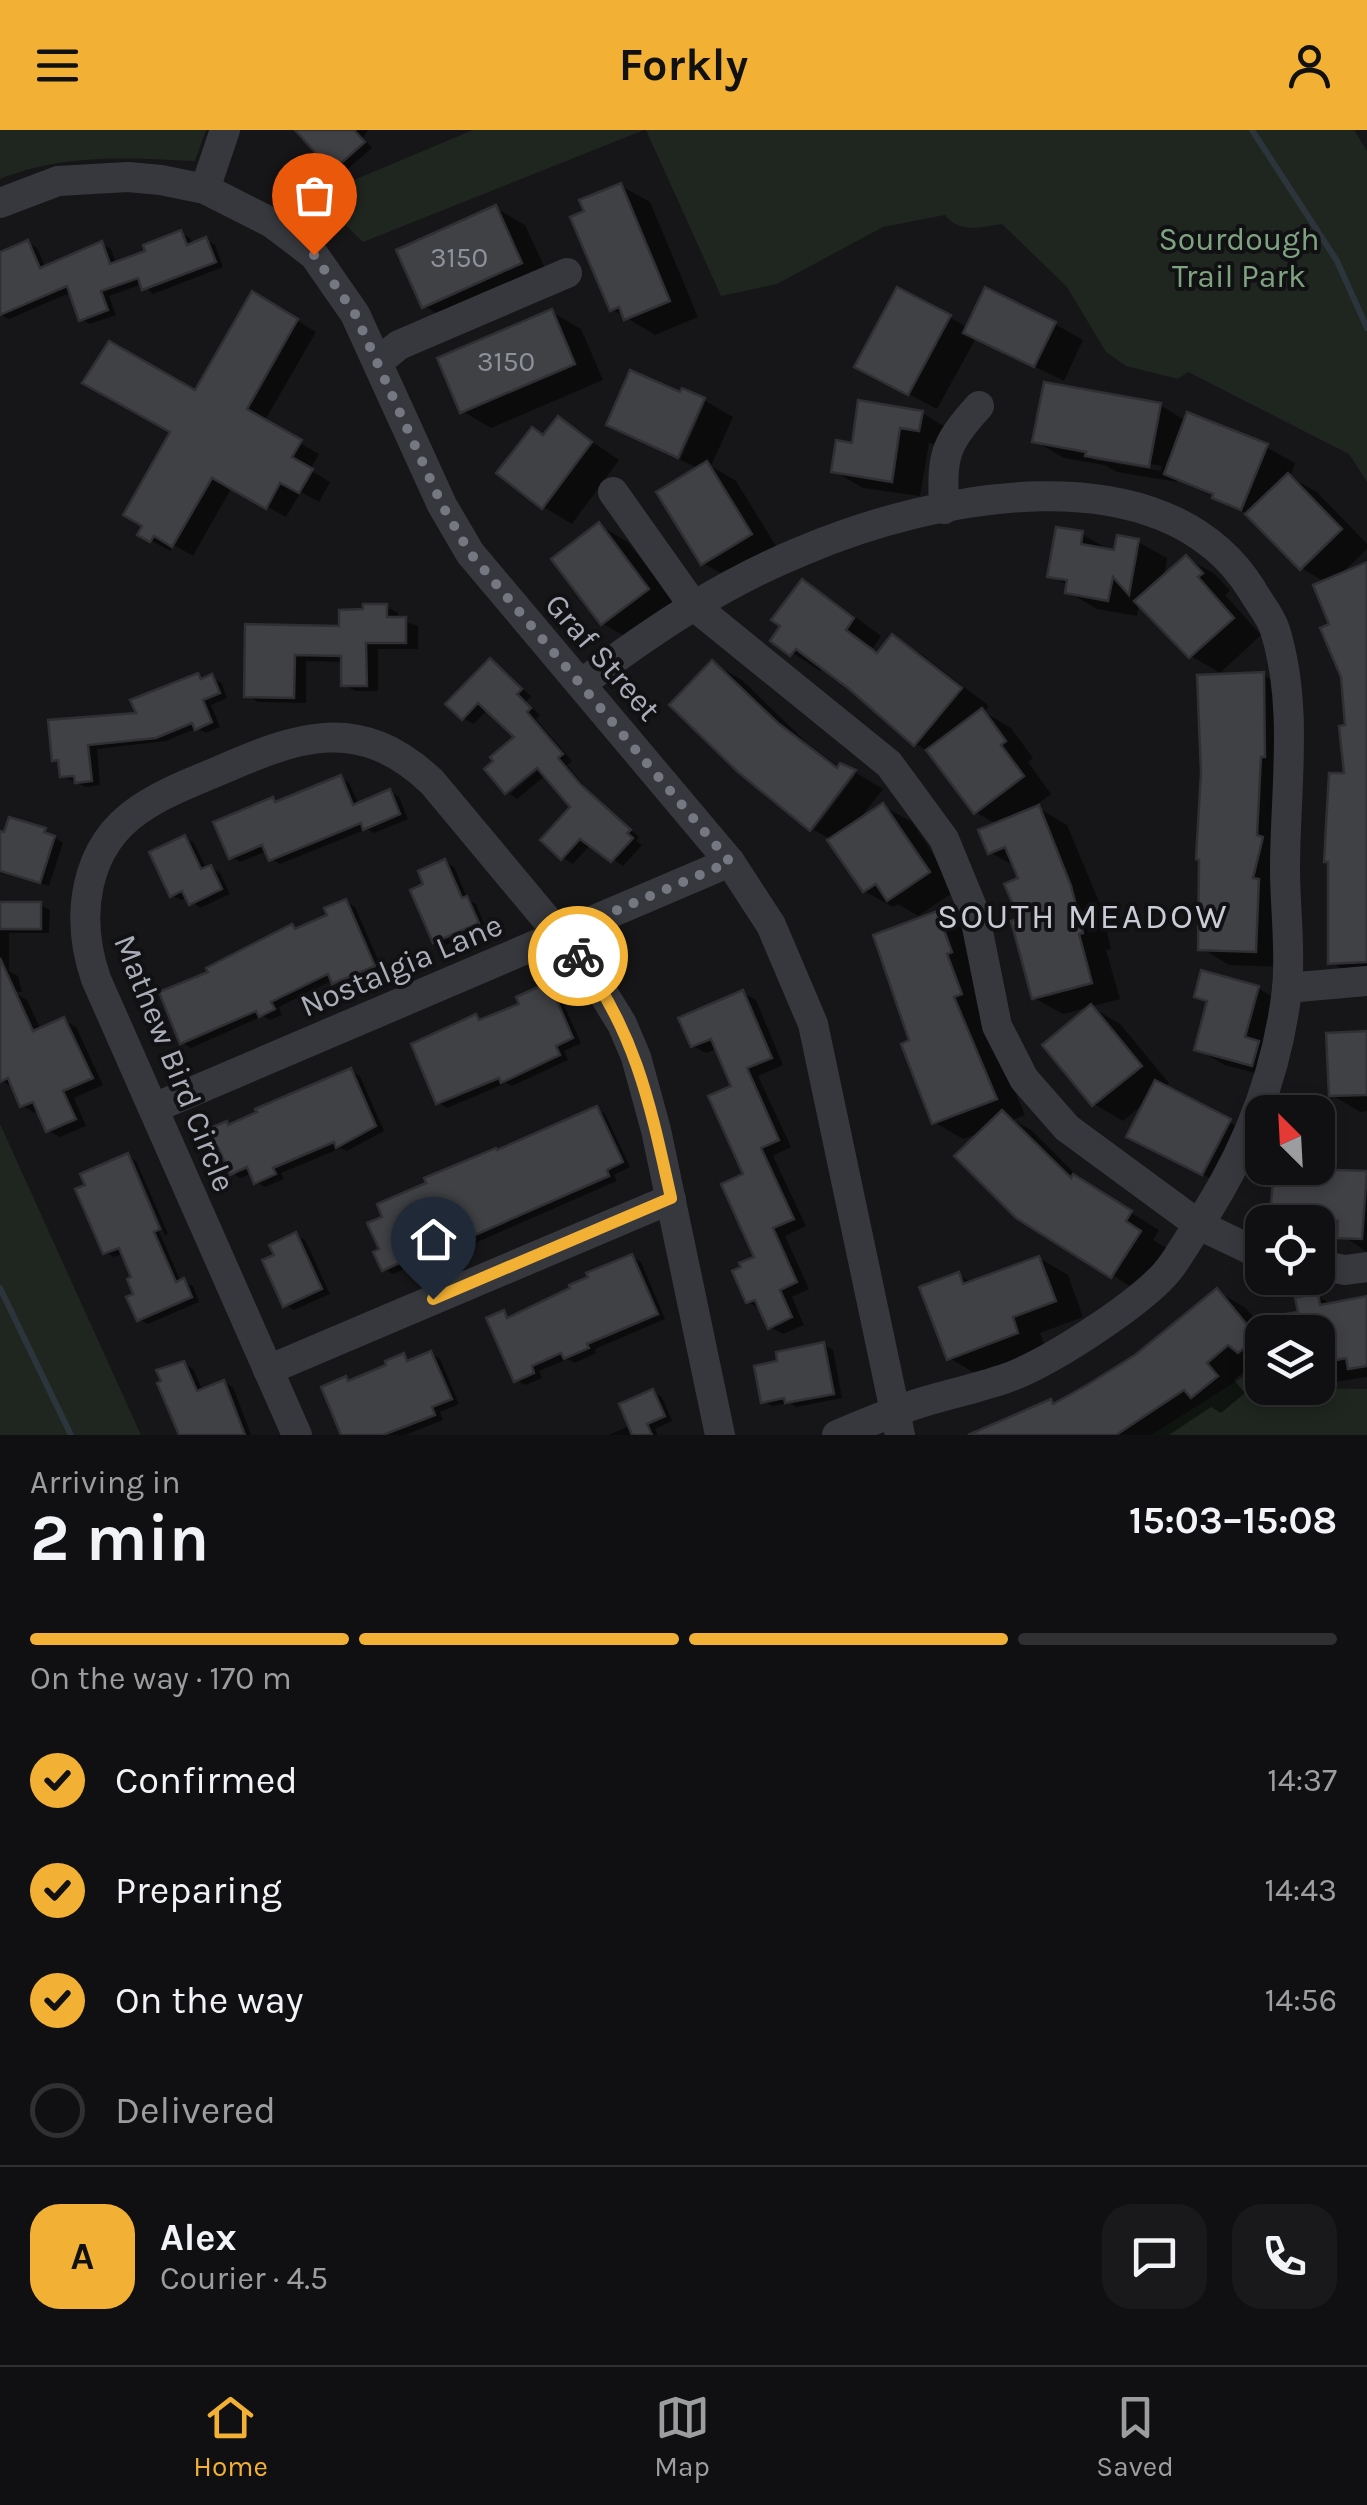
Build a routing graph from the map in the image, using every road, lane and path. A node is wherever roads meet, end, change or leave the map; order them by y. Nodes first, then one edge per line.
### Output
1 (225, 130) edge
2 (205, 190) junction
3 (0, 203) edge
4 (567, 273) dead end
5 (379, 361) junction
6 (979, 406) dead end
7 (612, 492) dead end
8 (944, 508) junction
9 (692, 605) junction
10 (581, 684) junction
11 (730, 862) junction
12 (561, 934) junction
13 (1367, 981) edge
14 (1287, 988) junction
15 (154, 1108) junction
16 (671, 1198) junction
17 (1199, 1225) junction
18 (1245, 1247) edge
19 (1367, 1267) edge
20 (1335, 1269) edge
21 (268, 1370) junction
22 (898, 1423) edge
23 (297, 1435) edge
24 (720, 1435) edge
25 (838, 1435) edge

1 - 2 street
2 - 3 street, Graf Street
2 - 5 street, Graf Street
4 - 5 street
5 - 10 street, Graf Street
6 - 8 street
7 - 9 street
8 - 9 street
8 - 14 street
9 - 10 street
9 - 17 street
10 - 11 street, Graf Street
11 - 12 street, Nostalgia Lane
11 - 22 street, Graf Street
12 - 15 street, Nostalgia Lane
12 - 15 street, Mathew Bird Circle
12 - 16 street, Mathew Bird Circle
13 - 14 street
14 - 17 street
15 - 21 street, Mathew Bird Circle
16 - 21 street
16 - 24 street, Mathew Bird Circle
17 - 18 street
17 - 22 street
19 - 20 street
21 - 23 street, Mathew Bird Circle
22 - 25 street

